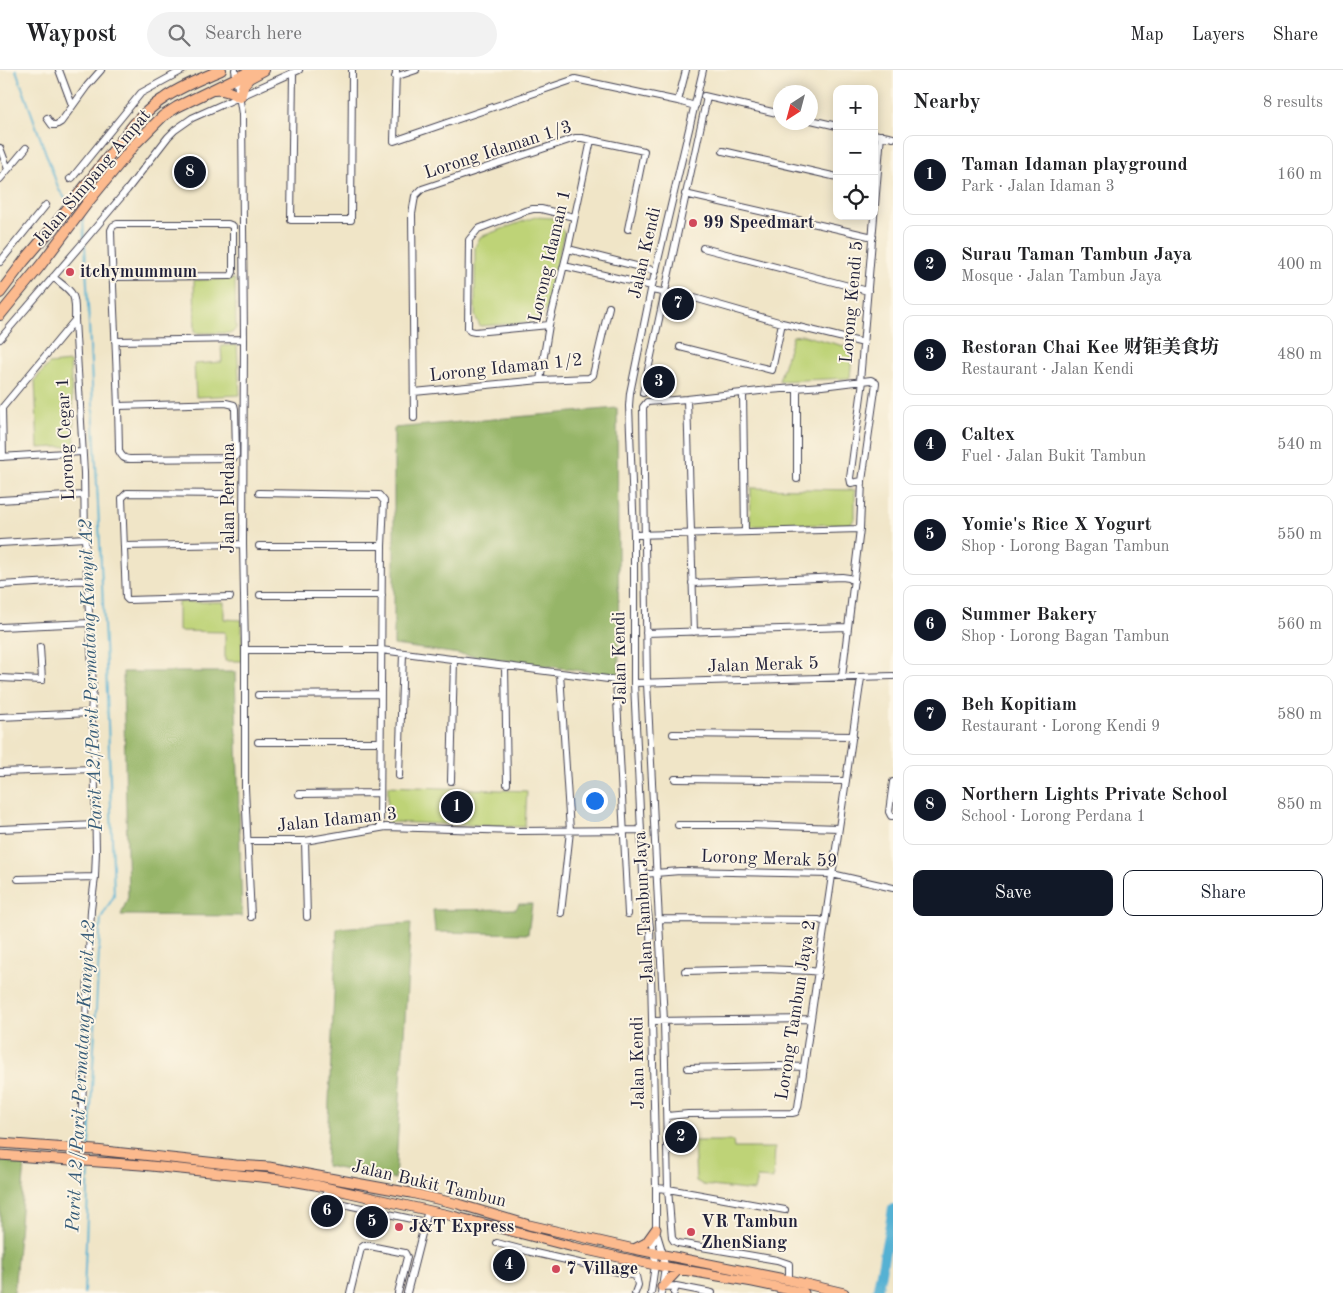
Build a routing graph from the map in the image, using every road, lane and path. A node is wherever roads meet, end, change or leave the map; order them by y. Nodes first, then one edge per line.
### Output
1 (59, 70) edge
2 (101, 70) edge
3 (183, 70) edge
4 (220, 70) edge
5 (253, 70) edge
6 (264, 70) edge
7 (352, 70) edge
8 (416, 70) edge
9 (686, 70) edge
10 (703, 70) edge
11 (296, 71) edge
12 (234, 73) edge
13 (395, 74) edge
14 (210, 91) junction
15 (697, 94) junction
16 (240, 97) junction
17 (707, 97) junction
18 (678, 101) junction
19 (72, 106) junction
20 (694, 106) junction
21 (773, 112) edge
22 (47, 118) dead end
23 (818, 122) edge
24 (833, 125) edge
25 (878, 134) edge
26 (893, 138) edge
27 (591, 140) junction
28 (0, 148) edge
29 (26, 148) dead end
30 (723, 151) dead end
31 (8, 169) junction
32 (833, 176) edge
33 (70, 178) dead end
34 (0, 179) edge
35 (686, 194) junction
36 (46, 205) dead end
37 (574, 217) junction
38 (874, 220) edge
39 (628, 230) dead end
40 (873, 237) junction
41 (703, 248) dead end
42 (568, 249) junction
43 (0, 262) edge
44 (564, 266) junction
45 (656, 271) junction
46 (53, 277) junction
47 (112, 277) junction
48 (651, 288) junction
49 (868, 291) junction
50 (665, 292) junction
51 (0, 293) edge
52 (609, 307) dead end
53 (0, 315) edge
54 (75, 320) junction
55 (782, 323) junction
56 (549, 325) junction
57 (0, 339) edge
58 (244, 339) junction
59 (115, 341) junction
60 (864, 343) junction
61 (680, 347) dead end
62 (540, 380) junction
63 (862, 381) junction
64 (797, 388) junction
65 (414, 392) junction
66 (643, 393) dead end
67 (743, 393) junction
68 (687, 399) junction
69 (118, 406) junction
70 (414, 418) dead end
71 (82, 452) junction
72 (1, 457) edge
73 (797, 480) dead end
74 (862, 481) junction
75 (259, 493) dead end
76 (230, 494) dead end
77 (84, 495) junction
78 (0, 500) edge
79 (860, 529) junction
80 (745, 532) junction
81 (691, 533) junction
82 (645, 534) junction
83 (634, 535) junction
84 (85, 538) junction
85 (0, 543) edge
86 (243, 544) junction
87 (124, 546) junction
88 (259, 546) dead end
89 (382, 546) junction
90 (88, 580) junction
91 (854, 581) junction
92 (692, 583) junction
93 (0, 585) edge
94 (260, 594) dead end
95 (382, 594) junction
96 (230, 597) dead end
97 (90, 623) junction
98 (0, 627) edge
99 (848, 627) junction
100 (694, 632) junction
101 (646, 633) junction
102 (40, 647) dead end
103 (245, 650) junction
104 (382, 650) junction
105 (403, 652) junction
106 (454, 659) junction
107 (505, 666) junction
108 (560, 673) junction
109 (893, 676) edge
110 (0, 678) edge
111 (842, 678) junction
112 (861, 678) junction
113 (634, 683) junction
114 (647, 683) junction
115 (381, 694) junction
116 (258, 695) dead end
117 (91, 713) junction
118 (0, 717) edge
119 (673, 734) dead end
120 (853, 736) junction
121 (258, 742) dead end
122 (380, 742) junction
123 (94, 769) junction
124 (0, 772) edge
125 (399, 776) dead end
126 (675, 779) dead end
127 (451, 781) dead end
128 (846, 781) junction
129 (893, 782) edge
130 (507, 784) dead end
131 (380, 793) junction
132 (299, 794) dead end
133 (891, 814) edge
134 (96, 825) junction
135 (678, 825) dead end
136 (380, 828) junction
137 (839, 828) junction
138 (0, 830) edge
139 (624, 830) junction
140 (640, 830) junction
141 (570, 831) junction
142 (247, 841) junction
143 (305, 841) junction
144 (657, 872) junction
145 (643, 874) junction
146 (832, 874) junction
147 (95, 877) junction
148 (18, 879) dead end
149 (893, 888) edge
150 (561, 913) dead end
151 (628, 914) dead end
152 (251, 917) dead end
153 (307, 917) dead end
154 (659, 919) junction
155 (825, 922) junction
156 (685, 971) dead end
157 (818, 972) junction
158 (811, 1019) junction
159 (652, 1021) junction
160 (664, 1021) junction
161 (804, 1067) junction
162 (688, 1068) dead end
163 (667, 1116) junction
164 (0, 1143) edge
165 (81, 1149) junction
166 (0, 1155) edge
167 (327, 1188) junction
168 (656, 1188) junction
169 (668, 1189) junction
170 (428, 1210) junction
171 (785, 1210) dead end
172 (425, 1222) junction
173 (656, 1229) junction
174 (497, 1243) dead end
175 (634, 1249) junction
176 (659, 1254) junction
177 (655, 1265) junction
178 (665, 1267) junction
179 (678, 1270) junction
180 (790, 1280) junction
181 (676, 1286) junction
182 (662, 1290) edge
183 (350, 1293) edge
184 (398, 1293) edge
185 (407, 1293) edge
186 (635, 1293) edge
187 (651, 1293) edge
188 (674, 1293) edge
189 (712, 1293) edge
190 (804, 1293) edge
191 (844, 1293) edge

1 - 19 street
2 - 19 street
3 - 33 street
4 - 51 highway, Jalan Simpang Ampat
5 - 12 highway, Jalan Simpang Ampat
6 - 16 highway
7 - 11 street
8 - 13 street
9 - 18 street
10 - 15 street, Jalan Kendi
11 - 16 street
12 - 14 highway, Jalan Simpang Ampat
12 - 16 street, Jalan Perdana
13 - 18 street
14 - 16 highway
14 - 53 highway, Jalan Simpang Ampat
15 - 17 street
15 - 20 street, Jalan Kendi
16 - 46 street
16 - 58 street, Jalan Perdana
17 - 21 street
17 - 35 street, Jalan Kendi
18 - 20 street
19 - 22 street
20 - 45 street, Jalan Kendi
23 - 24 street
25 - 26 street
27 - 37 street, Lorong Idaman 1
27 - 39 street, Lorong Idaman 1/3
27 - 65 street, Lorong Idaman 1/3
28 - 31 street
29 - 31 street
30 - 32 street
31 - 34 street
35 - 40 street
35 - 50 street, Jalan Kendi
36 - 43 street
37 - 42 street, Lorong Idaman 1
37 - 56 street
38 - 40 street, Lorong Kendi 5
40 - 49 street, Lorong Kendi 5
41 - 49 street
42 - 44 street, Lorong Idaman 1
42 - 45 street
44 - 48 street
44 - 56 street, Lorong Idaman 1
45 - 48 street, Jalan Kendi
46 - 54 street, Lorong Cegar 1
46 - 57 street
47 - 47 street
47 - 59 street
48 - 50 street
48 - 83 street, Jalan Kendi
49 - 60 street, Lorong Kendi 5
50 - 55 street
50 - 66 street, Jalan Kendi
52 - 62 street, Lorong Idaman 1/2
54 - 71 street, Lorong Cegar 1
54 - 72 street
55 - 60 street
55 - 61 street
56 - 62 street, Lorong Idaman 1
58 - 59 street
58 - 86 street, Jalan Perdana
59 - 69 street
60 - 63 street, Lorong Kendi 5
62 - 65 street, Lorong Idaman 1/2
63 - 64 street
63 - 74 street
63 - 74 street, Lorong Kendi 5
64 - 67 street
64 - 73 street
65 - 70 street, Lorong Idaman 1/3
67 - 68 street
67 - 80 street
68 - 81 street
68 - 82 street, Jalan Kendi
69 - 69 street
71 - 72 street
71 - 77 street, Lorong Cegar 1
74 - 79 street
75 - 89 street
76 - 87 street
77 - 78 street
77 - 84 street, Lorong Cegar 1
79 - 80 street
79 - 91 street
80 - 81 street
81 - 82 street
81 - 92 street
82 - 83 street
82 - 101 street, Jalan Kendi
83 - 113 street, Jalan Kendi
84 - 85 street
84 - 90 street, Lorong Cegar 1
86 - 87 street
86 - 103 street, Jalan Perdana
87 - 96 street
88 - 89 street
89 - 95 street
90 - 93 street
90 - 97 street, Lorong Cegar 1
91 - 92 street
91 - 99 street
92 - 100 street
94 - 95 street
95 - 104 street
97 - 98 street
97 - 117 street, Lorong Cegar 1
99 - 100 street
99 - 111 street
100 - 101 street
101 - 114 street, Jalan Kendi
102 - 110 street
103 - 104 street
103 - 142 street, Jalan Perdana
104 - 105 street
104 - 115 street
105 - 106 street
105 - 125 street
106 - 107 street
106 - 127 street
107 - 108 street
107 - 130 street
108 - 139 street, Jalan Kendi
108 - 141 street
109 - 112 street, Jalan Merak 5
111 - 112 street, Jalan Merak 5
111 - 114 street, Jalan Merak 5
112 - 120 street, Lorong Tambun Jaya 2
113 - 114 street, Jalan Merak 5
113 - 140 street, Jalan Kendi
114 - 144 street, Jalan Tambun Jaya
115 - 116 street
115 - 122 street
117 - 118 street
117 - 123 street, Lorong Cegar 1
119 - 120 street
120 - 128 street, Lorong Tambun Jaya 2
121 - 122 street
122 - 131 street
123 - 124 street
123 - 134 street, Lorong Cegar 1
126 - 128 street
128 - 137 street, Lorong Tambun Jaya 2
129 - 133 street
131 - 132 street
131 - 136 street
134 - 138 street
134 - 147 street, Lorong Cegar 1
135 - 137 street
136 - 141 street, Jalan Idaman 3
136 - 143 street, Jalan Idaman 3
137 - 146 street, Lorong Tambun Jaya 2
139 - 140 street, Jalan Idaman 3
139 - 141 street, Jalan Idaman 3
139 - 151 street, Jalan Kendi
140 - 145 street, Jalan Kendi
141 - 150 street
142 - 143 street, Jalan Idaman 3
142 - 152 street, Jalan Perdana
143 - 153 street
144 - 145 street, Lorong Merak 59
144 - 146 street, Lorong Merak 59
144 - 154 street, Jalan Tambun Jaya
145 - 159 street, Jalan Kendi
146 - 149 street, Lorong Merak 59
146 - 155 street, Lorong Tambun Jaya 2
147 - 148 street
147 - 165 street, Lorong Cegar 1
154 - 155 street
154 - 160 street, Jalan Tambun Jaya
155 - 157 street, Lorong Tambun Jaya 2
156 - 157 street
157 - 158 street, Lorong Tambun Jaya 2
158 - 160 street
158 - 161 street, Lorong Tambun Jaya 2
159 - 160 street
159 - 168 street, Jalan Kendi
160 - 163 street, Jalan Tambun Jaya
161 - 162 street
161 - 163 street, Lorong Tambun Jaya 2
163 - 169 street, Jalan Tambun Jaya
164 - 165 main road, Jalan Bukit Tambun
165 - 175 main road, Jalan Bukit Tambun
166 - 167 main road, Jalan Bukit Tambun
167 - 170 main road, Jalan Bukit Tambun
167 - 172 street
168 - 169 street
168 - 173 street, Jalan Kendi
169 - 171 street
169 - 180 street, Jalan Tambun Jaya
170 - 172 street
170 - 177 main road, Jalan Bukit Tambun
172 - 185 street
173 - 175 main road
173 - 176 street, Jalan Kendi
174 - 186 street
175 - 176 main road, Jalan Bukit Tambun
176 - 177 street
176 - 178 street
176 - 180 main road, Jalan Bukit Tambun
177 - 178 main road, Jalan Bukit Tambun
177 - 187 street
178 - 179 main road, Jalan Bukit Tambun
178 - 182 street
179 - 182 main road
179 - 190 main road, Jalan Bukit Tambun
180 - 191 main road, Jalan Bukit Tambun
181 - 182 street
181 - 188 street
181 - 189 street
183 - 184 street

